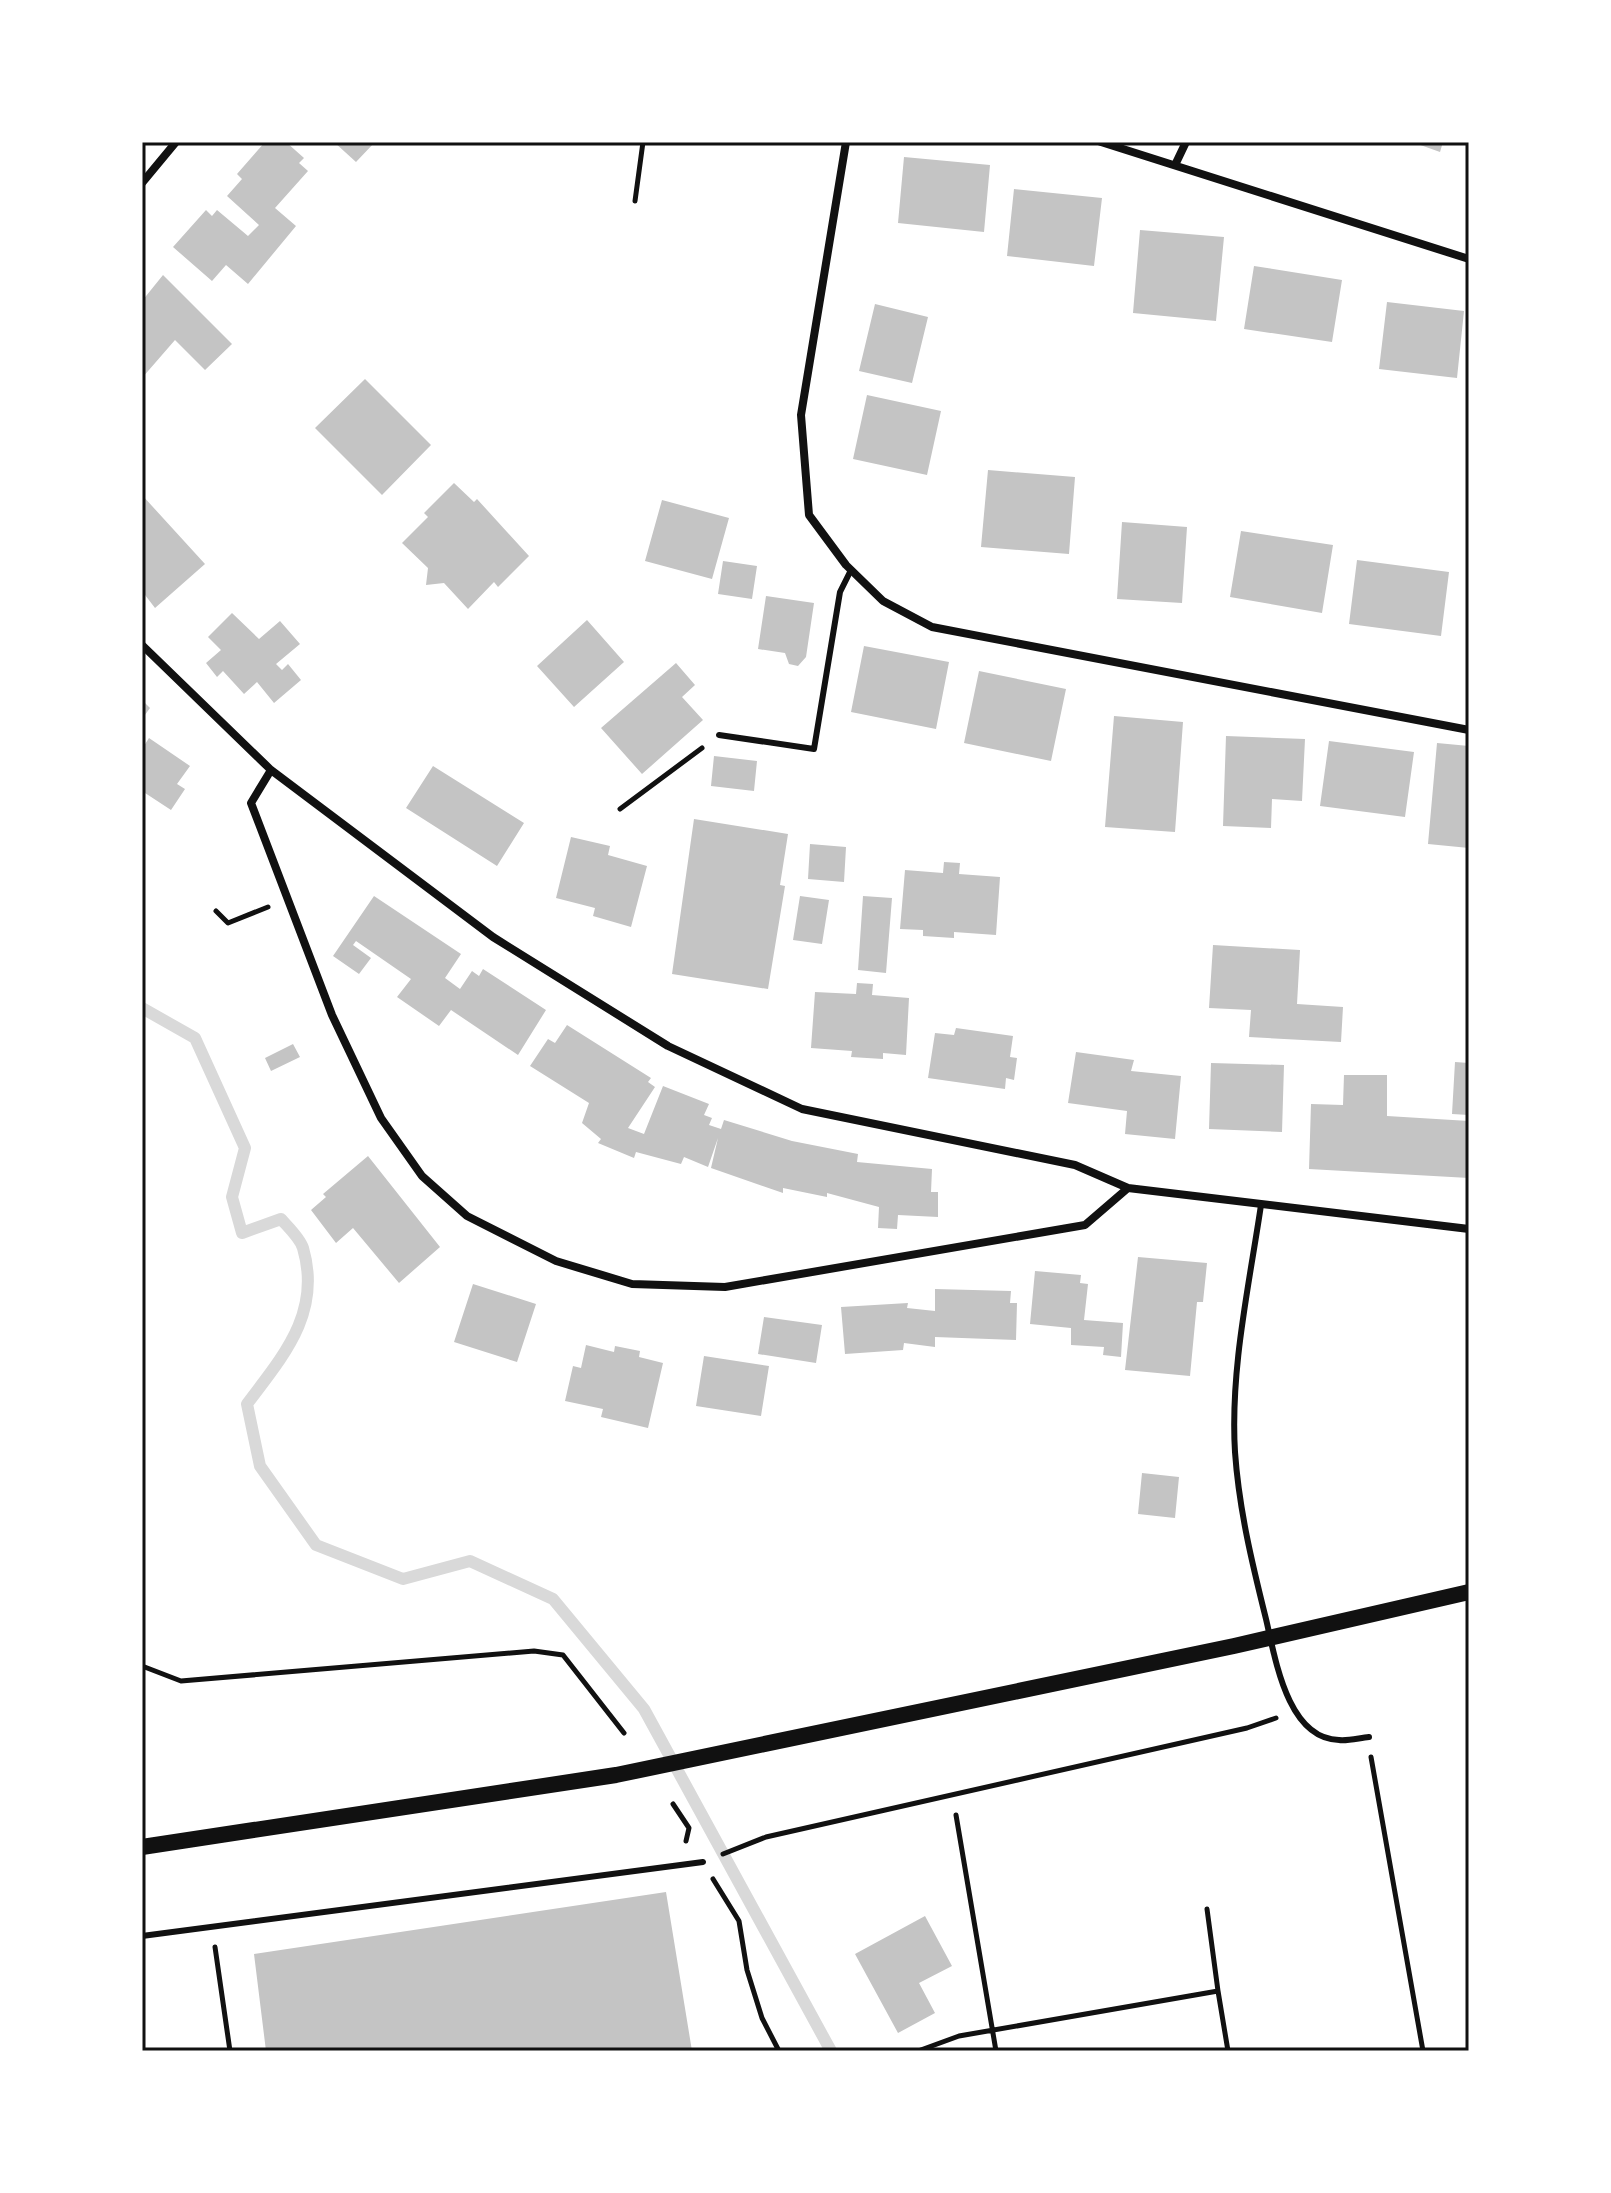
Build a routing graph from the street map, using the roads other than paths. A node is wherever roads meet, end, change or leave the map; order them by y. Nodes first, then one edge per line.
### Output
1 (176, 142) edge
2 (846, 142) edge
3 (1101, 142) edge
4 (1186, 142) edge
5 (1176, 163) junction
6 (142, 183) edge
7 (1469, 259) edge
8 (851, 570) junction
9 (142, 645) edge
10 (1469, 730) edge
11 (719, 735) road end
12 (271, 770) junction
13 (1128, 1188) junction
14 (1261, 1205) junction
15 (1469, 1229) edge
16 (1469, 1592) edge
17 (1369, 1737) road end
18 (142, 1847) edge
19 (703, 1862) road end
20 (142, 1936) edge

1 - 6 street
2 - 8 street
3 - 5 street
4 - 5 street
5 - 7 street
8 - 10 street
8 - 11 lane
9 - 12 street
12 - 13 street
12 - 13 street
13 - 14 street
14 - 15 street
14 - 17 lane
16 - 18 main road
19 - 20 lane

